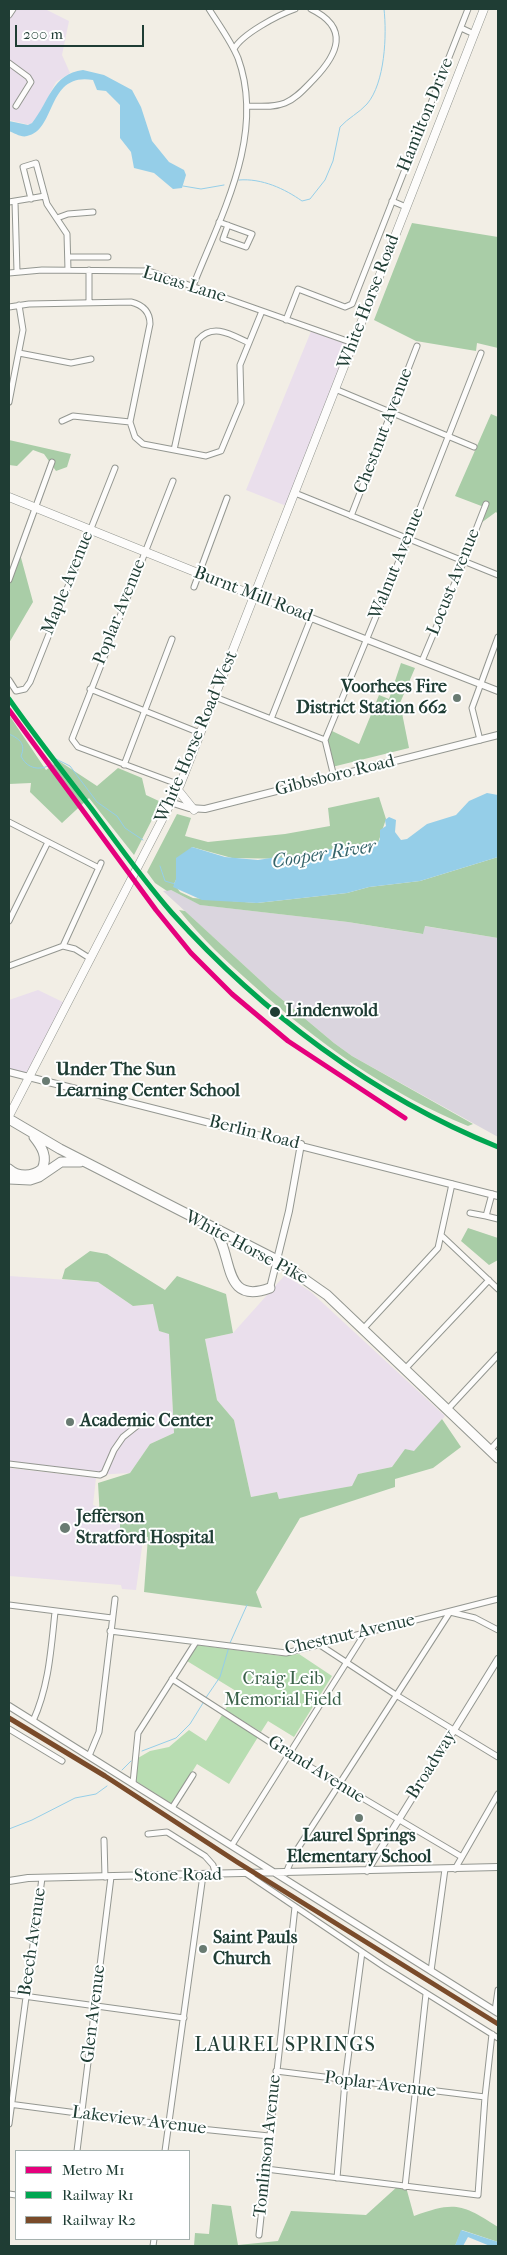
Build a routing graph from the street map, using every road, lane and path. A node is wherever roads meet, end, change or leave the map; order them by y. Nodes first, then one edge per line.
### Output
1 (13, 9) edge
2 (209, 9) edge
3 (295, 9) edge
4 (311, 9) edge
5 (468, 9) edge
6 (484, 9) edge
7 (9, 15) edge
8 (461, 28) junction
9 (474, 34) junction
10 (234, 49) junction
11 (9, 63) edge
12 (16, 106) dead end
13 (247, 106) junction
14 (45, 196) junction
15 (31, 199) junction
16 (392, 201) junction
17 (9, 202) edge
18 (15, 202) junction
19 (406, 207) junction
20 (94, 212) dead end
21 (57, 218) junction
22 (219, 222) junction
23 (228, 225) junction
24 (68, 257) junction
25 (108, 257) dead end
26 (9, 258) edge
27 (16, 258) junction
28 (68, 270) junction
29 (89, 270) junction
30 (17, 272) junction
31 (9, 273) edge
32 (193, 286) junction
33 (89, 303) junction
34 (19, 305) junction
35 (9, 307) edge
36 (262, 311) junction
37 (286, 320) junction
38 (250, 343) junction
39 (352, 343) junction
40 (417, 346) dead end
41 (20, 353) junction
42 (480, 353) dead end
43 (91, 359) dead end
44 (335, 388) junction
45 (9, 402) edge
46 (392, 412) junction
47 (62, 421) dead end
48 (130, 422) junction
49 (447, 436) junction
50 (474, 447) dead end
51 (174, 450) junction
52 (52, 462) dead end
53 (115, 468) dead end
54 (173, 481) dead end
55 (295, 493) junction
56 (9, 497) edge
57 (227, 498) dead end
58 (486, 504) dead end
59 (37, 508) junction
60 (351, 516) junction
61 (90, 528) junction
62 (408, 539) junction
63 (144, 552) junction
64 (464, 561) junction
65 (199, 575) junction
66 (498, 575) edge
67 (9, 580) edge
68 (194, 587) dead end
69 (255, 596) junction
70 (311, 618) junction
71 (498, 637) edge
72 (172, 639) dead end
73 (368, 639) junction
74 (422, 661) junction
75 (9, 680) edge
76 (480, 683) junction
77 (90, 689) junction
78 (498, 691) edge
79 (215, 697) junction
80 (144, 711) junction
81 (271, 719) junction
82 (200, 733) junction
83 (498, 735) edge
84 (326, 740) junction
85 (480, 740) junction
86 (124, 765) junction
87 (334, 777) junction
88 (179, 787) junction
89 (172, 803) junction
90 (194, 810) junction
91 (9, 822) edge
92 (48, 842) junction
93 (9, 921) edge
94 (63, 946) junction
95 (92, 959) junction
96 (9, 966) edge
97 (9, 1072) edge
98 (28, 1077) junction
99 (9, 1118) edge
100 (31, 1133) junction
101 (301, 1144) junction
102 (84, 1162) junction
103 (9, 1169) edge
104 (9, 1179) edge
105 (452, 1184) junction
106 (495, 1195) edge
107 (470, 1213) dead end
108 (486, 1216) junction
109 (498, 1219) edge
110 (212, 1227) junction
111 (442, 1236) junction
112 (277, 1260) junction
113 (489, 1280) junction
114 (270, 1288) joint
115 (498, 1289) edge
116 (363, 1329) junction
117 (498, 1355) edge
118 (405, 1369) junction
119 (447, 1410) junction
120 (143, 1421) dead end
121 (498, 1441) edge
122 (490, 1450) junction
123 (498, 1458) edge
124 (9, 1464) edge
125 (115, 1599) dead end
126 (498, 1599) edge
127 (9, 1606) edge
128 (55, 1612) junction
129 (450, 1612) junction
130 (112, 1618) junction
131 (498, 1630) edge
132 (110, 1631) junction
133 (365, 1633) junction
134 (196, 1642) junction
135 (320, 1645) junction
136 (498, 1659) edge
137 (346, 1662) junction
138 (172, 1679) junction
139 (396, 1695) junction
140 (9, 1706) edge
141 (33, 1721) junction
142 (9, 1729) edge
143 (454, 1730) junction
144 (290, 1755) junction
145 (89, 1756) junction
146 (498, 1757) edge
147 (62, 1761) dead end
148 (193, 1775) dead end
149 (133, 1783) junction
150 (340, 1784) junction
151 (498, 1794) edge
152 (172, 1808) junction
153 (398, 1820) junction
154 (148, 1834) dead end
155 (104, 1840) dead end
156 (232, 1845) junction
157 (462, 1857) junction
158 (258, 1862) junction
159 (498, 1867) edge
160 (445, 1869) junction
161 (455, 1869) junction
162 (367, 1871) junction
163 (276, 1873) junction
164 (286, 1873) junction
165 (247, 1874) junction
166 (258, 1874) junction
167 (203, 1875) junction
168 (216, 1875) junction
169 (108, 1877) junction
170 (42, 1878) junction
171 (9, 1881) edge
172 (294, 1907) junction
173 (362, 1952) junction
174 (431, 1970) junction
175 (498, 1990) edge
176 (9, 1994) edge
177 (426, 1994) junction
178 (25, 1997) junction
179 (94, 2006) junction
180 (497, 2012) edge
181 (184, 2018) junction
182 (492, 2034) junction
183 (498, 2038) edge
184 (276, 2071) junction
185 (345, 2081) junction
186 (415, 2089) junction
187 (485, 2097) junction
188 (10, 2104) edge
189 (82, 2113) junction
190 (9, 2124) edge
191 (169, 2126) junction
192 (269, 2136) junction
193 (77, 2150) edge
194 (166, 2150) edge
195 (266, 2169) junction
196 (337, 2178) junction
197 (405, 2187) junction
198 (259, 2235) dead end

1 - 7 street
2 - 10 street
3 - 10 street
4 - 13 street
5 - 8 street, Hamilton Drive
6 - 9 main road, White Horse Road
8 - 9 street
8 - 16 street, Hamilton Drive
9 - 19 main road, White Horse Road
10 - 13 street
11 - 12 street
13 - 22 street
14 - 15 street
14 - 15 street
14 - 21 street
15 - 18 street
16 - 19 street
16 - 37 street, Hamilton Drive
17 - 18 street
18 - 27 street
19 - 39 main road, White Horse Road
20 - 21 street
21 - 24 street
22 - 23 street
22 - 32 street
23 - 23 street
24 - 25 street
24 - 28 street
26 - 27 street
27 - 30 street
28 - 29 street, Lucas Lane
28 - 30 street, Lucas Lane
29 - 32 street, Lucas Lane
29 - 33 street
30 - 31 street, Lucas Lane
32 - 36 street, Lucas Lane
33 - 34 street
33 - 48 street
34 - 35 street
34 - 41 street
36 - 37 street, Lucas Lane
36 - 38 street
37 - 39 street, Lucas Lane
38 - 51 street
38 - 51 street
39 - 44 main road, White Horse Road
40 - 46 street, Chestnut Avenue
41 - 43 street
41 - 45 street
42 - 49 street, Walnut Avenue
44 - 46 street
44 - 55 main road, White Horse Road
46 - 49 street
46 - 60 street, Chestnut Avenue
47 - 48 street
48 - 51 street
49 - 50 street
49 - 62 street, Walnut Avenue
52 - 59 street
53 - 61 street, Maple Avenue
54 - 63 street, Poplar Avenue
55 - 60 street
55 - 69 main road, White Horse Road
56 - 59 main road, Burnt Mill Road
57 - 65 street
58 - 64 street, Locust Avenue
59 - 61 main road, Burnt Mill Road
59 - 67 street
60 - 62 street
61 - 63 main road, Burnt Mill Road
61 - 75 street, Maple Avenue
62 - 64 street
62 - 73 street, Walnut Avenue
63 - 65 main road, Burnt Mill Road
63 - 77 street, Poplar Avenue
64 - 66 street
64 - 74 street, Locust Avenue
65 - 68 street
65 - 69 main road, Burnt Mill Road
69 - 70 street, Burnt Mill Road
69 - 79 main road, White Horse Road West
70 - 73 street, Burnt Mill Road
70 - 81 street
71 - 76 street
72 - 80 street
73 - 74 street, Burnt Mill Road
73 - 84 street, Walnut Avenue
74 - 76 street, Burnt Mill Road
76 - 78 street, Burnt Mill Road
76 - 85 street
77 - 80 street
77 - 86 street, Poplar Avenue
79 - 81 street
79 - 82 main road, White Horse Road West
80 - 82 street
80 - 86 street
81 - 84 street
82 - 88 main road, White Horse Road West
83 - 85 street, Gibbsboro Road
84 - 87 street
85 - 87 street, Gibbsboro Road
86 - 88 street
87 - 90 street, Gibbsboro Road
88 - 89 main road, White Horse Road West
88 - 90 main road
89 - 90 street, Gibbsboro Road
89 - 95 main road, White Horse Road West
91 - 92 street
92 - 93 street
92 - 94 street
94 - 95 street
94 - 96 street
95 - 98 main road, White Horse Road West
97 - 98 street, Berlin Road
98 - 99 main road, White Horse Road West
98 - 101 street, Berlin Road
99 - 100 highway, White Horse Pike
100 - 102 highway, White Horse Pike
100 - 103 highway
101 - 105 street, Berlin Road
101 - 112 street
102 - 104 highway
102 - 110 highway, White Horse Pike
105 - 106 street, Berlin Road
105 - 111 street
106 - 108 street
107 - 108 street
108 - 109 street
110 - 112 highway, White Horse Pike
110 - 114 highway
111 - 113 street
111 - 116 street
112 - 114 street
112 - 116 highway, White Horse Pike
113 - 115 street
113 - 118 street
116 - 118 highway, White Horse Pike
117 - 119 street
118 - 119 highway, White Horse Pike
119 - 122 highway, White Horse Pike
120 - 124 street
121 - 122 street
122 - 123 highway, White Horse Pike
125 - 130 street
126 - 129 street, Chestnut Avenue
127 - 128 street
128 - 130 street
128 - 141 street
129 - 131 street
129 - 133 street, Chestnut Avenue
129 - 139 street
130 - 132 street
132 - 134 street, Chestnut Avenue
132 - 145 street
133 - 135 street, Chestnut Avenue
133 - 137 street
134 - 135 street, Chestnut Avenue
134 - 138 street
135 - 137 street
136 - 143 street, Broadway
137 - 139 street
137 - 144 street
138 - 144 street, Grand Avenue
138 - 149 street
139 - 143 street
139 - 150 street
140 - 141 street
141 - 145 street
142 - 147 street
143 - 146 street
143 - 153 street, Broadway
144 - 150 street, Grand Avenue
144 - 156 street
145 - 149 street
148 - 152 street
149 - 152 street
150 - 153 street, Grand Avenue
150 - 164 street
151 - 157 street
152 - 156 street
153 - 157 street, Grand Avenue
153 - 162 street, Broadway
154 - 168 street
155 - 169 street, Glen Avenue
156 - 158 street
157 - 161 street
158 - 163 street
158 - 166 street
159 - 161 street, Stone Road
160 - 161 street, Stone Road
160 - 162 street, Stone Road
160 - 174 street
162 - 164 street, Stone Road
163 - 164 street, Stone Road
163 - 166 street, Stone Road
163 - 174 street
165 - 166 street, Stone Road
165 - 168 street, Stone Road
165 - 172 street
167 - 168 street, Stone Road
167 - 169 street, Stone Road
167 - 181 street
169 - 170 street, Stone Road
169 - 179 street, Glen Avenue
170 - 171 street, Stone Road
170 - 178 street, Beech Avenue
172 - 173 street
172 - 184 street, Tomlinson Avenue
173 - 177 street
173 - 185 street
174 - 180 street
175 - 180 street
176 - 178 street
177 - 182 street
177 - 186 street
178 - 179 street
178 - 188 street, Beech Avenue
179 - 181 street
179 - 189 street, Glen Avenue
181 - 191 street
182 - 183 street
182 - 187 street
184 - 185 street, Poplar Avenue
184 - 192 street, Tomlinson Avenue
185 - 186 street, Poplar Avenue
185 - 196 street
186 - 187 street, Poplar Avenue
186 - 197 street
187 - 197 street
188 - 189 street, Lakeview Avenue
188 - 190 street, Beech Avenue
189 - 191 street, Lakeview Avenue
189 - 193 street, Glen Avenue
191 - 192 street, Lakeview Avenue
191 - 194 street
192 - 195 street, Tomlinson Avenue
195 - 196 street
195 - 198 street, Tomlinson Avenue
196 - 197 street

